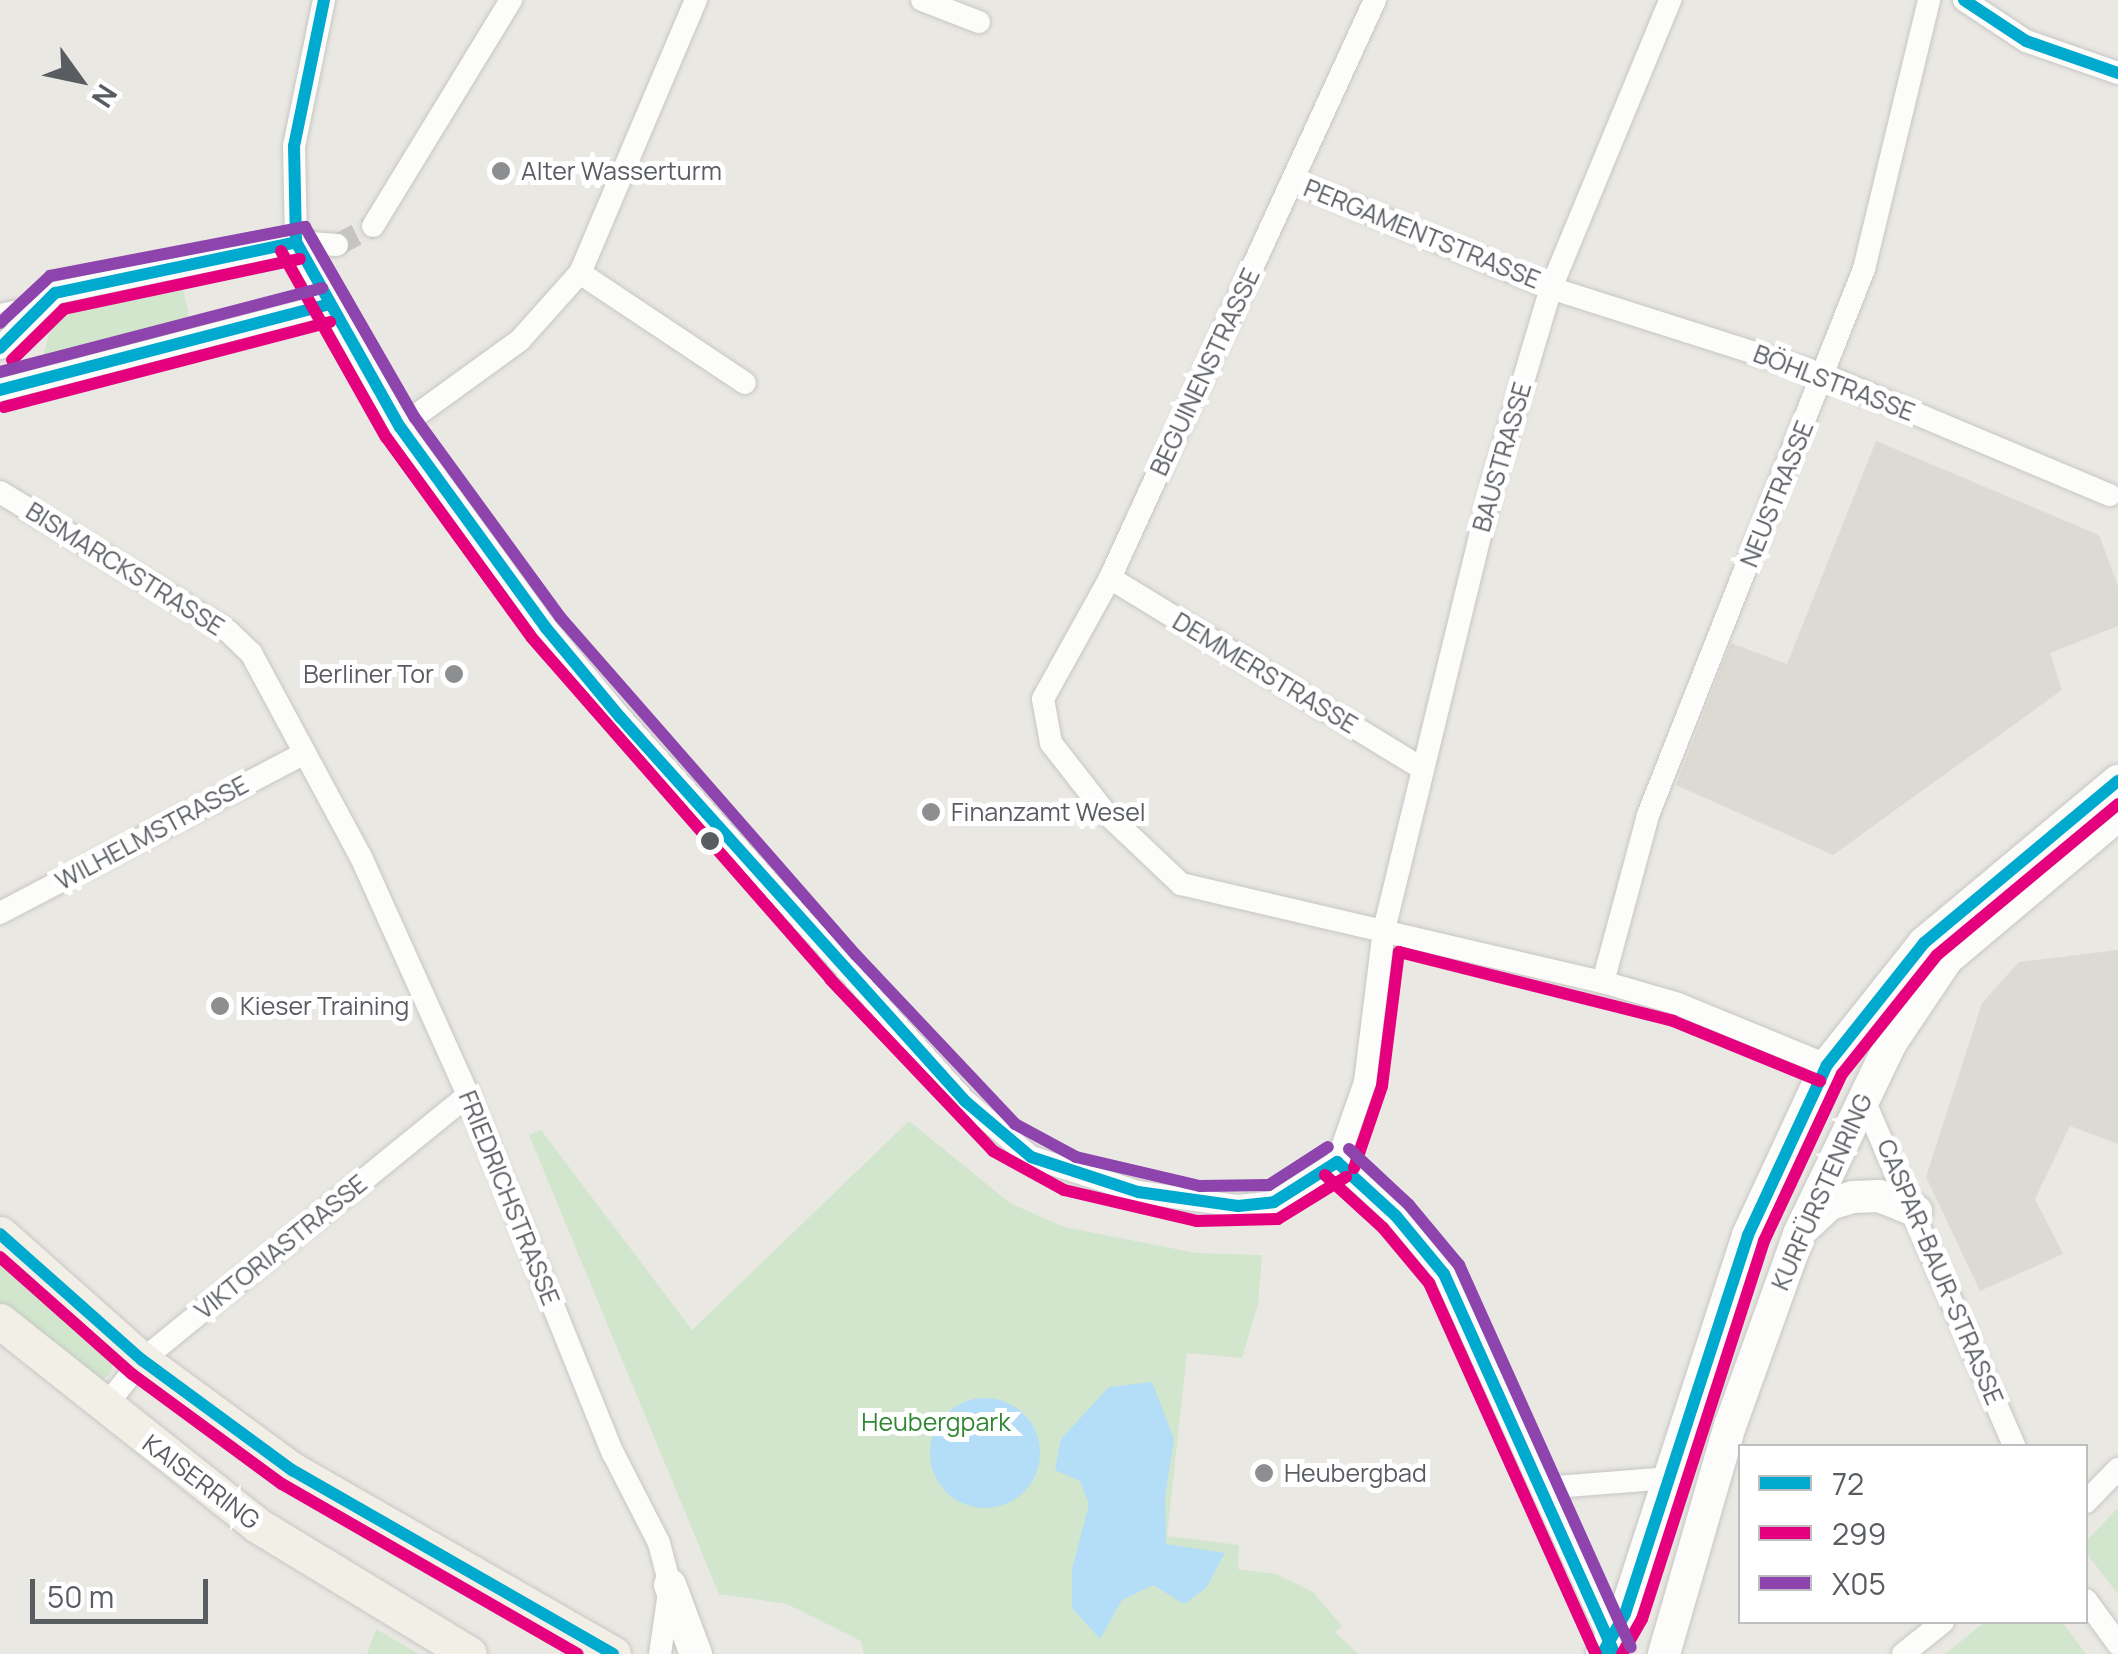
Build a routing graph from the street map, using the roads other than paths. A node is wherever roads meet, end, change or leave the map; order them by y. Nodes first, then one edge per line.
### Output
1 (324, 0) edge
2 (511, 0) edge
3 (696, 0) edge
4 (922, 0) edge
5 (1375, 0) edge
6 (1670, 0) edge
7 (1929, 0) edge
8 (1964, 0) edge
9 (979, 22) dead end
10 (2118, 73) edge
11 (1293, 180) junction
12 (373, 226) tunnel mouth
13 (296, 242) junction
14 (337, 245) tunnel mouth
15 (580, 273) junction
16 (1551, 288) junction
17 (326, 305) junction
18 (41, 306) junction
19 (0, 315) edge
20 (0, 348) edge
21 (1824, 376) junction
22 (745, 383) dead end
23 (0, 390) edge
24 (400, 427) junction
25 (0, 492) edge
26 (2115, 501) edge
27 (1110, 578) junction
28 (305, 753) junction
29 (1420, 767) junction
30 (2118, 781) edge
31 (2117, 816) edge
32 (0, 913) edge
33 (1384, 930) junction
34 (1603, 982) junction
35 (1826, 1065) junction
36 (468, 1094) junction
37 (1862, 1098) junction
38 (1338, 1162) junction
39 (1916, 1211) junction
40 (0, 1234) edge
41 (1799, 1234) junction
42 (0, 1320) edge
43 (142, 1360) junction
44 (104, 1408) junction
45 (2013, 1444) edge
46 (2118, 1468) edge
47 (1669, 1478) junction
48 (1542, 1488) junction
49 (2088, 1500) edge
50 (670, 1585) junction
51 (2088, 1603) edge
52 (1940, 1624) edge
53 (2118, 1644) edge
54 (1610, 1650) edge
55 (469, 1654) edge
56 (612, 1654) edge
57 (660, 1654) edge
58 (696, 1654) edge
59 (1664, 1654) edge
60 (1903, 1654) edge

1 - 13 street
2 - 12 street
3 - 15 street
4 - 9 street
5 - 11 street, BEGUINENSTRASSE
6 - 16 street, BAUSTRASSE
7 - 21 street, NEUSTRASSE
8 - 10 street
11 - 16 street, PERGAMENTSTRASSE
11 - 27 street, BEGUINENSTRASSE
13 - 14 street
13 - 17 street
13 - 18 street
15 - 22 street
15 - 24 street
16 - 21 street, BÖHLSTRASSE
16 - 29 street, BAUSTRASSE
17 - 23 street
17 - 24 street
18 - 19 street
18 - 20 street
21 - 26 street, BÖHLSTRASSE
21 - 34 street, NEUSTRASSE
24 - 38 street
25 - 28 street, BISMARCKSTRASSE
27 - 29 street, DEMMERSTRASSE
27 - 33 street, BEGUINENSTRASSE
28 - 32 street, WILHELMSTRASSE
28 - 36 street, FRIEDRICHSTRASSE
29 - 33 street, BAUSTRASSE
30 - 35 main road, KURFÜRSTENRING
31 - 37 main road, KURFÜRSTENRING
33 - 34 street
33 - 38 street, BAUSTRASSE
34 - 35 street
35 - 37 main road
35 - 47 main road, KURFÜRSTENRING
36 - 43 street, VIKTORIASTRASSE
36 - 50 street, FRIEDRICHSTRASSE
37 - 39 street, CASPAR-BAUR-STRASSE
37 - 41 main road, KURFÜRSTENRING
38 - 48 street
39 - 41 main road
39 - 45 street, CASPAR-BAUR-STRASSE
40 - 43 main road
41 - 59 main road, KURFÜRSTENRING
42 - 44 main road, KAISERRING
43 - 44 street, VIKTORIASTRASSE
43 - 56 main road
44 - 55 main road, KAISERRING
46 - 49 street
47 - 48 street
47 - 54 main road, KURFÜRSTENRING
48 - 54 street
50 - 57 street, FRIEDRICHSTRASSE
50 - 58 main road
51 - 53 street
52 - 60 street

